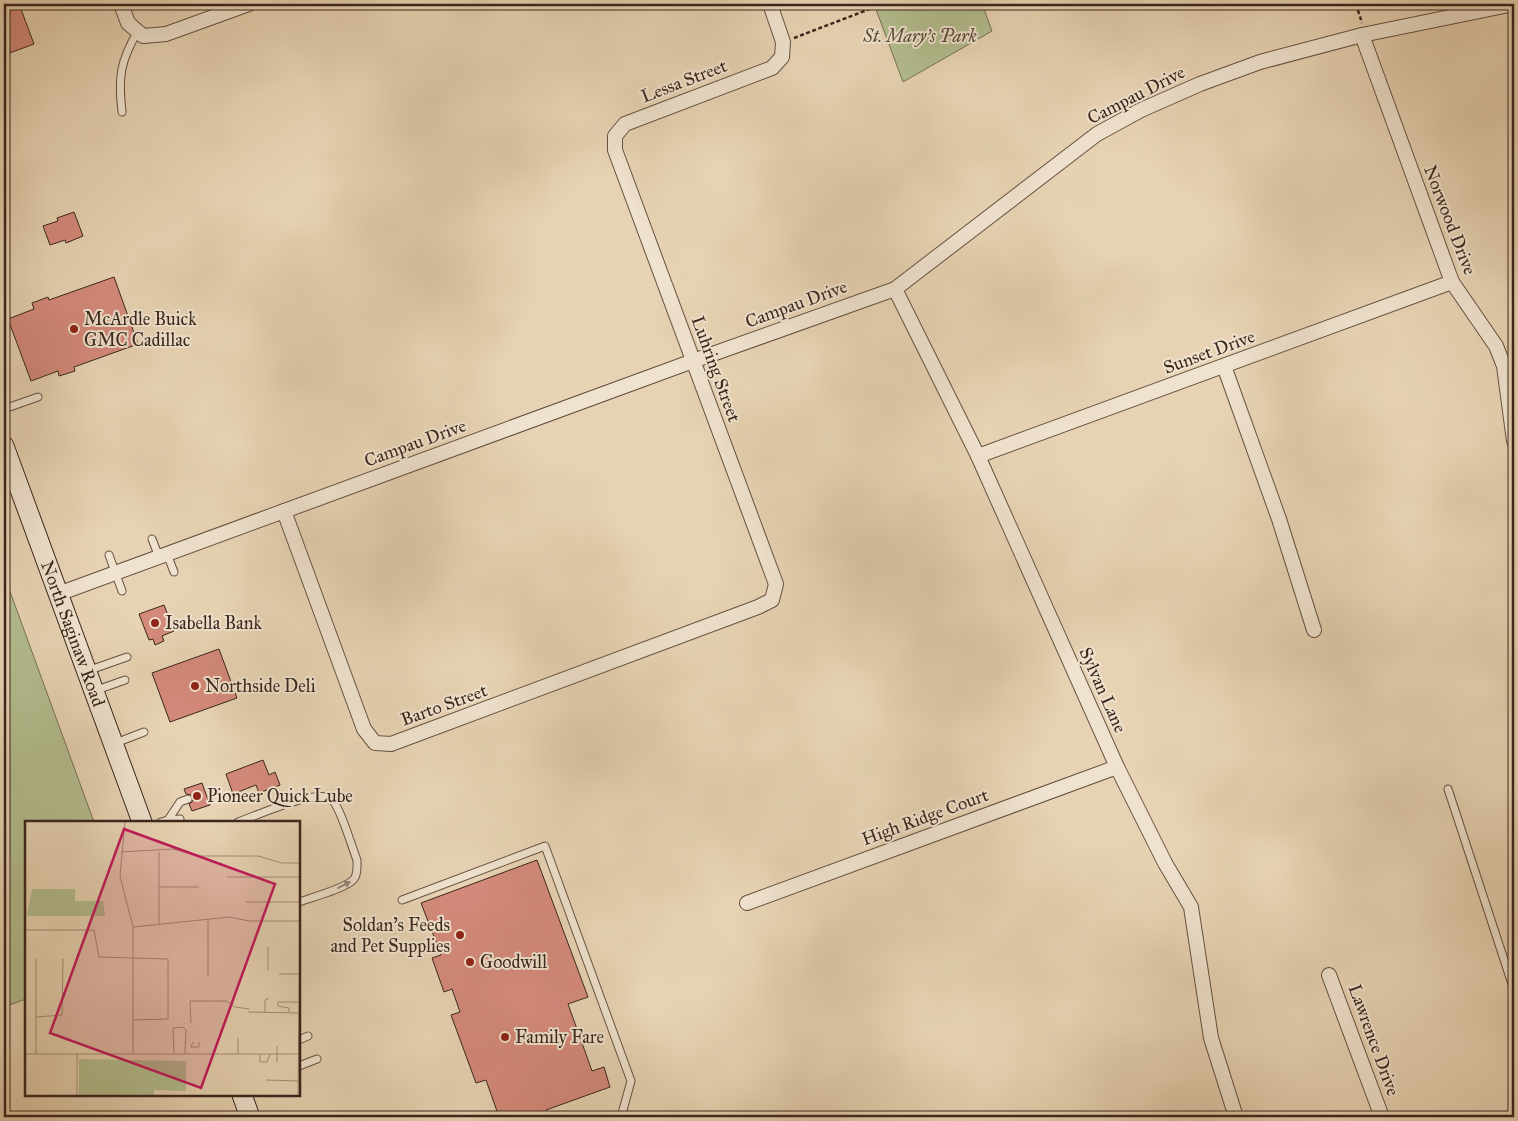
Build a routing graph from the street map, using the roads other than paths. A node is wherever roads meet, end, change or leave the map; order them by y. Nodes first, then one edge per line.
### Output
1 (121, 4) edge
2 (249, 4) edge
3 (770, 4) edge
4 (1514, 4) edge
5 (141, 33) junction
6 (1364, 35) junction
7 (122, 112) dead end
8 (615, 136) joint
9 (1452, 282) junction
10 (896, 289) junction
11 (693, 361) junction
12 (1224, 366) junction
13 (38, 397) dead end
14 (4, 409) edge
15 (1514, 441) edge
16 (4, 446) edge
17 (978, 456) junction
18 (284, 512) junction
19 (152, 539) dead end
20 (109, 555) dead end
21 (163, 556) junction
22 (174, 572) dead end
23 (115, 573) junction
24 (122, 592) dead end
25 (58, 594) junction
26 (758, 608) joint
27 (1314, 630) dead end
28 (127, 657) dead end
29 (86, 672) junction
30 (125, 680) dead end
31 (94, 691) junction
32 (144, 732) dead end
33 (113, 744) junction
34 (1117, 768) junction
35 (1448, 789) dead end
36 (188, 799) dead end
37 (180, 820) dead end
38 (142, 821) edge
39 (164, 821) edge
40 (241, 821) edge
41 (402, 900) dead end
42 (300, 902) edge
43 (747, 903) dead end
44 (1330, 975) dead end
45 (1514, 990) edge
46 (308, 1036) dead end
47 (300, 1040) edge
48 (317, 1059) dead end
49 (300, 1066) edge
50 (242, 1096) edge
51 (250, 1117) edge
52 (621, 1117) edge
53 (1236, 1117) edge
54 (1382, 1117) edge

1 - 5 street
2 - 5 street
3 - 8 street, Lessa Street
4 - 6 street, Campau Drive
5 - 7 lane
6 - 9 street, Norwood Drive
6 - 10 street, Campau Drive
8 - 11 street, Luhring Street
9 - 12 street, Sunset Drive
9 - 15 street, Norwood Drive
10 - 11 street, Campau Drive
10 - 17 street, Sylvan Lane
11 - 18 street, Campau Drive
11 - 26 street, Luhring Street
12 - 17 street, Sunset Drive
12 - 27 street
13 - 14 lane
16 - 25 main road, North Saginaw Road
17 - 34 street, Sylvan Lane
18 - 21 street, Campau Drive
18 - 26 street, Barto Street
19 - 21 lane
20 - 23 lane
21 - 22 lane
21 - 23 street, Campau Drive
23 - 24 lane
23 - 25 street, Campau Drive
25 - 29 main road, North Saginaw Road
28 - 29 lane
29 - 31 main road, North Saginaw Road
30 - 31 lane
31 - 33 main road, North Saginaw Road
32 - 33 lane
33 - 38 main road, North Saginaw Road
34 - 43 street, High Ridge Court
34 - 53 street, Sylvan Lane
35 - 45 lane
36 - 39 lane
37 - 39 lane
42 -> 40 lane
41 - 52 lane
44 - 54 street, Lawrence Drive
46 - 47 lane
48 - 49 lane
50 - 51 main road

